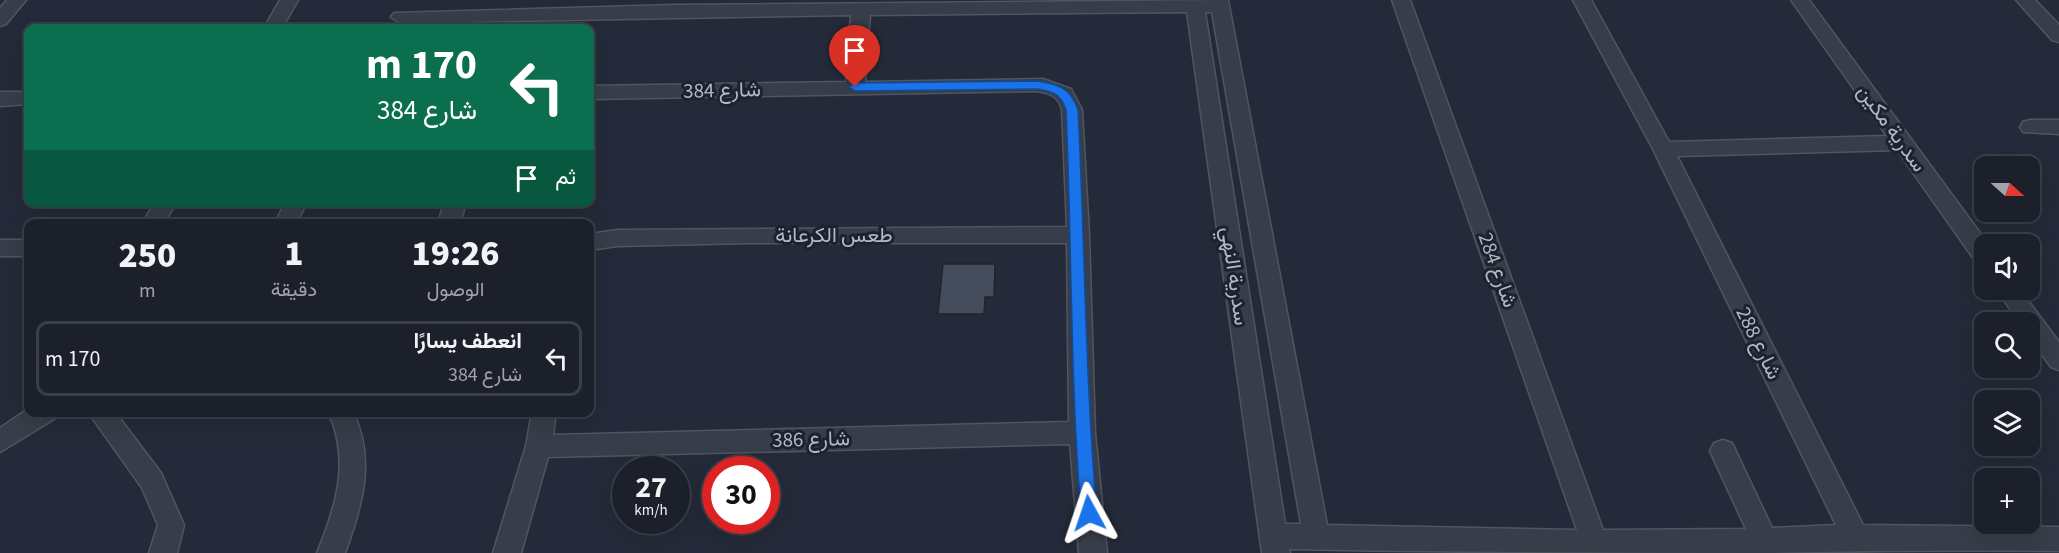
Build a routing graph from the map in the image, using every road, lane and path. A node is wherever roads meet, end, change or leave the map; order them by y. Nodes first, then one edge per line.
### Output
1 (17, 0) edge
2 (289, 0) edge
3 (409, 0) edge
4 (1401, 0) edge
5 (1582, 0) edge
6 (1800, 0) edge
7 (2025, 0) edge
8 (1195, 3) edge
9 (1220, 3) edge
10 (675, 5) edge
11 (861, 9) junction
12 (0, 20) edge
13 (396, 23) edge
14 (275, 24) edge
15 (2059, 36) edge
16 (855, 87) junction
17 (594, 93) edge
18 (0, 99) edge
19 (24, 99) edge
20 (2030, 127) dead end
21 (2059, 127) edge
22 (1903, 143) junction
23 (1663, 149) junction
24 (1078, 235) junction
25 (594, 241) edge
26 (1974, 242) edge
27 (0, 248) edge
28 (24, 248) edge
29 (2015, 300) edge
30 (2059, 360) edge
31 (37, 417) edge
32 (104, 417) edge
33 (342, 417) edge
34 (542, 417) edge
35 (1082, 433) junction
36 (0, 441) edge
37 (539, 446) junction
38 (1723, 451) dead end
39 (1855, 537) junction
40 (2059, 539) edge
41 (1594, 541) junction
42 (1765, 541) junction
43 (1326, 542) edge
44 (1274, 544) edge
45 (163, 553) edge
46 (331, 553) edge
47 (507, 553) edge
48 (1093, 553) edge

1 - 12 street
2 - 14 street
3 - 13 street
4 - 41 street, شارع 284
5 - 23 street, شارع 288
6 - 22 street, سدرية مكين
7 - 15 street
8 - 9 street
8 - 11 street
8 - 44 street, سدرية النهي
9 - 43 street
10 - 11 street
10 - 13 street
11 - 16 street
16 - 17 street, شارع 384
16 - 24 street, شارع 384
18 - 19 street
20 - 21 street
22 - 23 street
22 - 26 street, سدرية مكين
23 - 39 street, شارع 288
24 - 25 street, طعس الكرعانة
24 - 35 street, شارع 384
27 - 28 street
29 - 30 street
31 - 36 street
32 - 45 street
33 - 46 street
34 - 37 street
35 - 37 street, شارع 386
35 - 48 street, شارع 384
37 - 47 street
38 - 42 street
39 - 40 street
39 - 42 street
41 - 42 street
41 - 43 street
43 - 44 street

